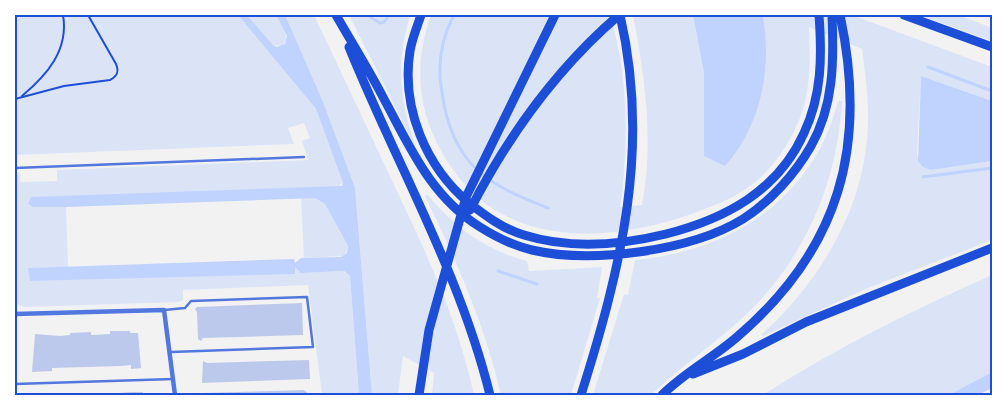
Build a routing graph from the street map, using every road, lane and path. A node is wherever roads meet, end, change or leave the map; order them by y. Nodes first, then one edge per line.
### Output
1 (63, 15) edge
2 (88, 15) edge
3 (421, 15) edge
4 (555, 15) edge
5 (619, 15) edge
6 (819, 15) edge
7 (832, 15) edge
8 (840, 15) edge
9 (904, 15) edge
10 (337, 16) edge
11 (992, 47) edge
12 (21, 97) junction
13 (15, 99) edge
14 (304, 157) dead end
15 (15, 168) edge
16 (992, 248) edge
17 (450, 255) junction
18 (164, 310) junction
19 (15, 314) edge
20 (170, 352) junction
21 (174, 379) junction
22 (680, 379) junction
23 (15, 384) edge
24 (175, 395) edge
25 (419, 395) edge
26 (490, 395) edge
27 (581, 395) edge
28 (662, 395) edge

1 - 12 path
2 - 12 path
3 - 6 highway
4 - 17 highway
5 - 17 highway
5 - 27 highway
7 - 10 highway
8 - 22 highway
9 - 11 highway
10 - 26 highway
12 - 13 path
14 - 15 lane
16 - 22 highway
17 - 25 highway
18 - 19 street
18 - 20 street
18 - 20 lane
20 - 21 street
21 - 23 lane
21 - 24 street
22 - 28 highway

